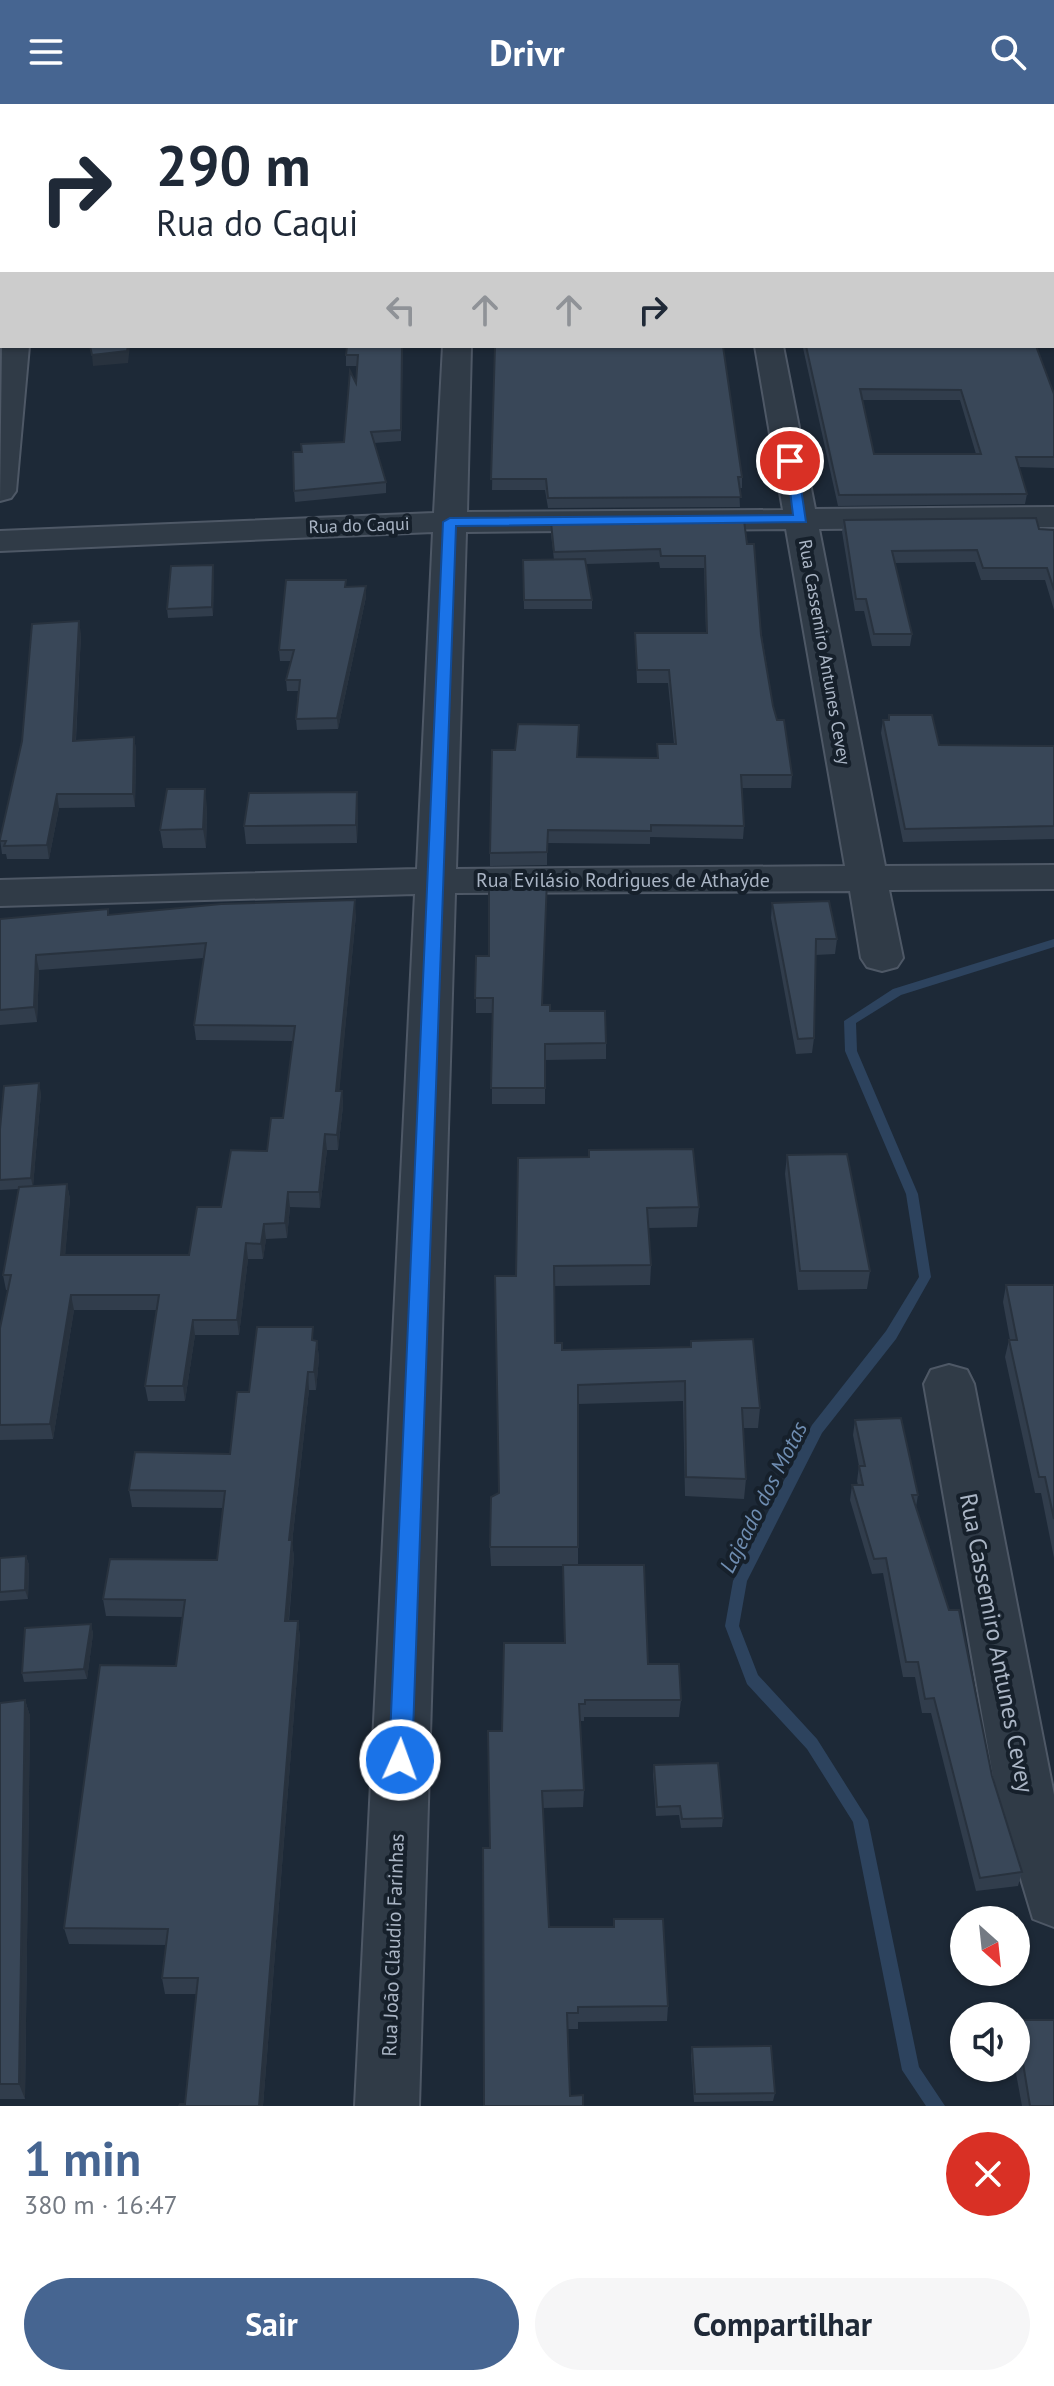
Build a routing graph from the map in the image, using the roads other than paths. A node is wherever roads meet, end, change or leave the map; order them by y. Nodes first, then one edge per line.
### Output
1 (15, 348) edge
2 (457, 348) edge
3 (769, 348) edge
4 (0, 491) edge
5 (1054, 517) edge
6 (801, 519) junction
7 (450, 522) junction
8 (0, 541) edge
9 (1054, 877) edge
10 (867, 878) junction
11 (435, 881) junction
12 (0, 893) edge
13 (882, 958) dead end
14 (949, 1384) dead end
15 (1054, 1899) edge
16 (387, 2106) edge

1 - 4 street
2 - 7 street, Rua João Cláudio Farinhas
3 - 6 street, Rua Cassemiro Antunes Cevey
5 - 6 street, Rua do Caqui
6 - 7 street, Rua do Caqui
6 - 10 street, Rua Cassemiro Antunes Cevey
7 - 8 street, Rua do Caqui
7 - 11 street, Rua João Cláudio Farinhas
9 - 10 street, Rua Evilásio Rodrigues de Athaýde
10 - 11 street, Rua Evilásio Rodrigues de Athaýde
10 - 13 street, Rua Cassemiro Antunes Cevey
11 - 12 street, Rua Evilásio Rodrigues de Athaýde
11 - 16 street, Rua João Cláudio Farinhas
14 - 15 street, Rua Cassemiro Antunes Cevey

